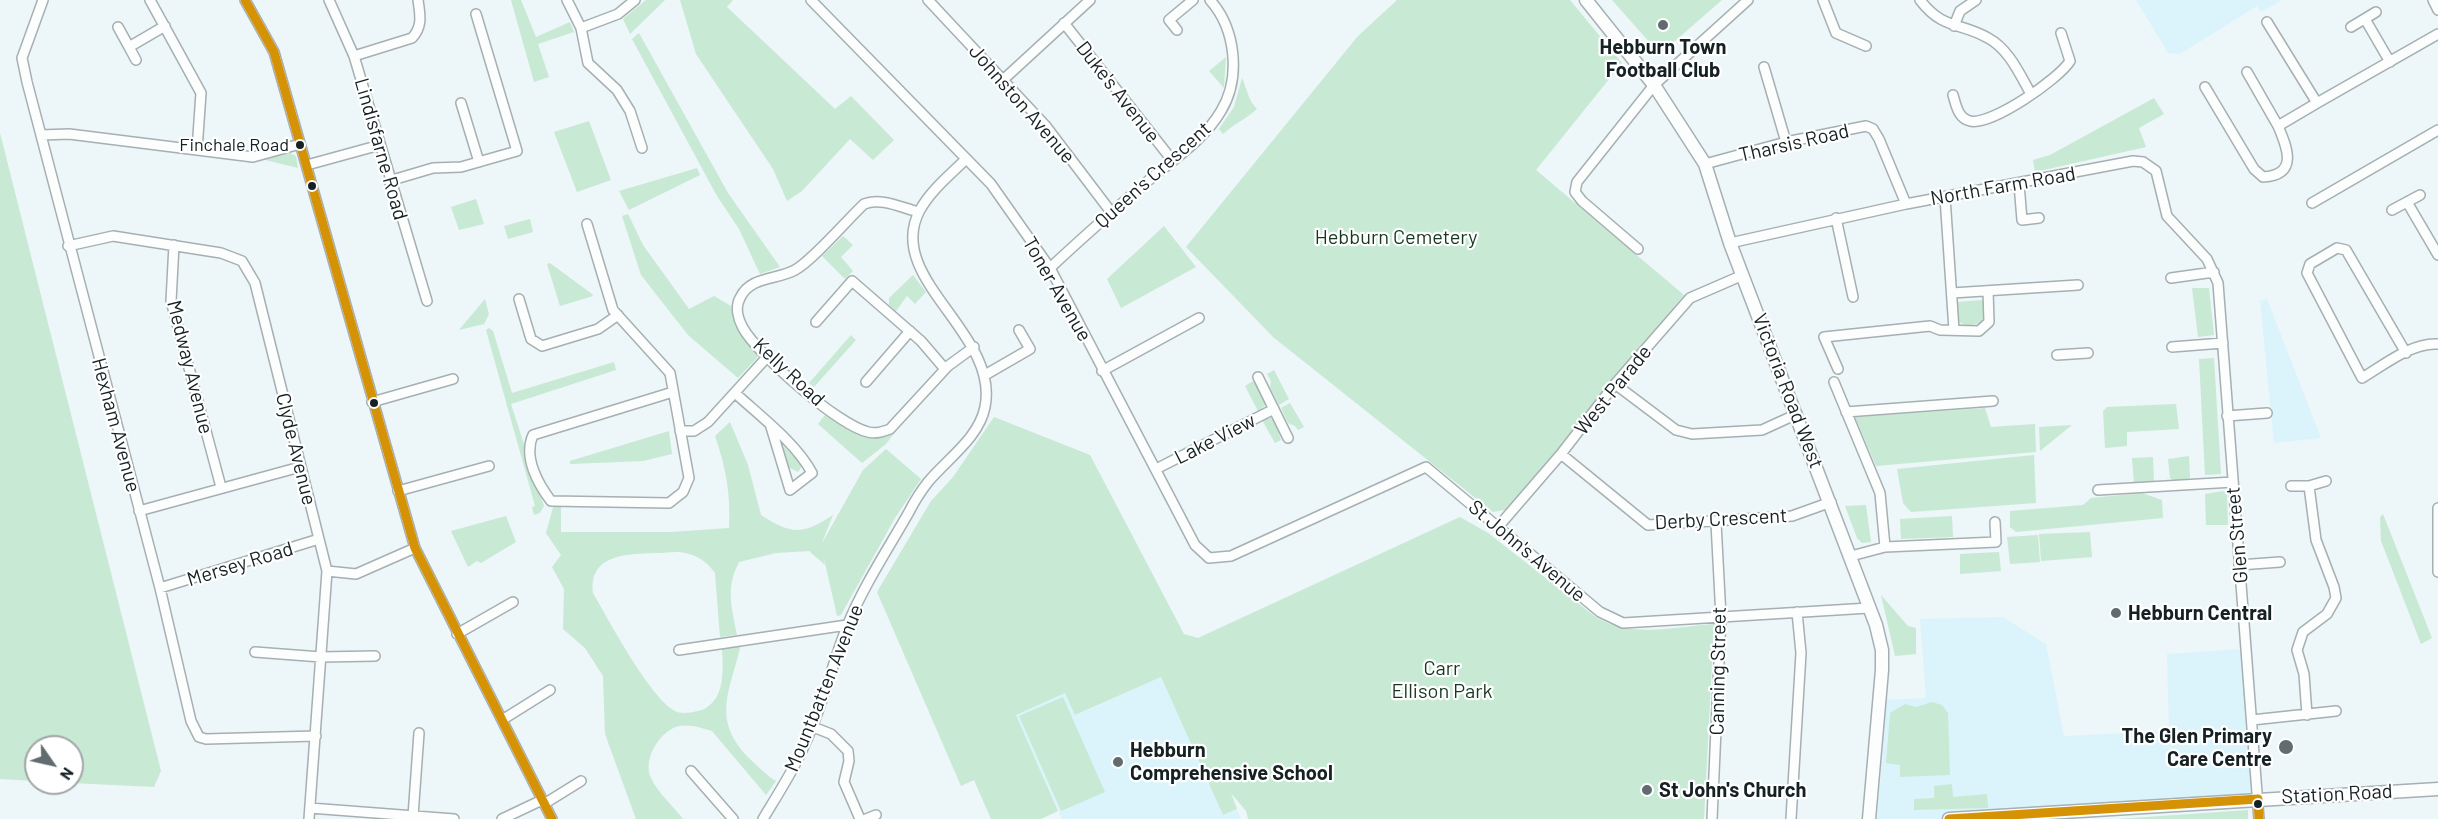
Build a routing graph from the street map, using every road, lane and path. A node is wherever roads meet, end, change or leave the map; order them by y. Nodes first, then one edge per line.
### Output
1 (43, 0) edge
2 (150, 0) edge
3 (245, 0) edge
4 (329, 0) edge
5 (418, 0) edge
6 (567, 0) edge
7 (635, 0) edge
8 (811, 0) edge
9 (928, 0) edge
10 (1090, 0) edge
11 (1193, 0) edge
12 (1210, 0) edge
13 (1586, 0) edge
14 (1748, 0) edge
15 (1823, 0) edge
16 (1920, 0) edge
17 (1976, 0) edge
18 (2433, 0) edge
19 (2438, 10) edge
20 (2376, 12) dead end
21 (477, 14) dead end
22 (2365, 19) junction
23 (2267, 22) dead end
24 (1064, 24) junction
25 (165, 26) junction
26 (1954, 26) junction
27 (118, 27) dead end
28 (2350, 27) dead end
29 (581, 28) junction
30 (1177, 30) dead end
31 (2061, 33) dead end
32 (2438, 34) edge
33 (1866, 46) dead end
34 (129, 47) junction
35 (354, 56) junction
36 (136, 60) dead end
37 (2390, 62) junction
38 (1764, 67) dead end
39 (2247, 72) dead end
40 (1004, 79) junction
41 (1654, 85) junction
42 (2205, 87) dead end
43 (2031, 94) junction
44 (1953, 95) dead end
45 (461, 103) dead end
46 (2317, 103) junction
47 (2278, 126) junction
48 (2437, 133) edge
49 (41, 135) junction
50 (1786, 142) junction
51 (300, 144) junction
52 (380, 145) junction
53 (642, 148) dead end
54 (197, 150) junction
55 (966, 159) junction
56 (1172, 160) junction
57 (479, 162) junction
58 (1705, 164) junction
59 (307, 165) junction
60 (390, 181) junction
61 (2019, 184) junction
62 (2420, 195) dead end
63 (1945, 197) junction
64 (2407, 202) junction
65 (2312, 203) dead end
66 (1906, 204) junction
67 (2392, 210) dead end
68 (919, 212) junction
69 (1112, 212) junction
70 (1836, 218) junction
71 (2039, 218) dead end
72 (587, 224) dead end
73 (1730, 243) junction
74 (174, 245) junction
75 (68, 246) junction
76 (1638, 249) dead end
77 (2438, 255) edge
78 (1050, 268) junction
79 (2214, 272) junction
80 (1743, 275) junction
81 (2171, 278) dead end
82 (2078, 285) dead end
83 (1988, 291) junction
84 (1952, 293) junction
85 (1853, 297) dead end
86 (519, 299) dead end
87 (427, 301) dead end
88 (618, 315) junction
89 (1199, 318) dead end
90 (816, 322) dead end
91 (1019, 330) dead end
92 (1954, 330) junction
93 (910, 332) junction
94 (2223, 343) junction
95 (2438, 344) edge
96 (974, 347) junction
97 (2172, 347) dead end
98 (2088, 353) dead end
99 (2406, 353) junction
100 (2057, 355) dead end
101 (768, 356) junction
102 (945, 369) junction
103 (1838, 369) dead end
104 (1102, 371) junction
105 (985, 375) junction
106 (1258, 377) dead end
107 (453, 379) dead end
108 (867, 382) dead end
109 (1834, 382) dead end
110 (1615, 384) junction
111 (673, 392) junction
112 (735, 393) junction
113 (1993, 401) dead end
114 (372, 402) junction
115 (1274, 409) junction
116 (1846, 412) junction
117 (2267, 413) dead end
118 (1797, 414) junction
119 (2227, 416) junction
120 (771, 427) junction
121 (680, 431) junction
122 (1288, 438) dead end
123 (1561, 454) junction
124 (489, 466) dead end
125 (300, 467) junction
126 (1156, 469) junction
127 (2326, 481) dead end
128 (2233, 482) junction
129 (2291, 486) dead end
130 (2309, 486) junction
131 (220, 488) junction
132 (2098, 490) dead end
133 (398, 491) junction
134 (1831, 502) junction
135 (2438, 508) edge
136 (139, 511) junction
137 (1716, 522) junction
138 (1995, 522) dead end
139 (1498, 527) junction
140 (319, 539) junction
141 (1885, 547) junction
142 (415, 548) junction
143 (1851, 556) junction
144 (1209, 558) joint
145 (2280, 562) dead end
146 (2239, 565) junction
147 (327, 571) junction
148 (2438, 572) edge
149 (160, 588) junction
150 (513, 602) dead end
151 (1869, 608) junction
152 (1797, 612) junction
153 (1721, 617) junction
154 (847, 625) junction
155 (458, 634) junction
156 (679, 650) dead end
157 (255, 652) dead end
158 (375, 656) dead end
159 (321, 657) junction
160 (550, 690) dead end
161 (2336, 711) dead end
162 (2307, 715) junction
163 (502, 720) junction
164 (2252, 720) junction
165 (813, 727) junction
166 (419, 733) dead end
167 (316, 736) junction
168 (691, 771) dead end
169 (581, 781) dead end
170 (2438, 789) edge
171 (2258, 799) junction
172 (543, 802) junction
173 (310, 808) junction
174 (876, 814) dead end
175 (413, 816) junction
176 (309, 819) edge
177 (454, 819) edge
178 (502, 819) edge
179 (552, 819) edge
180 (733, 819) edge
181 (762, 819) edge
182 (860, 819) edge
183 (866, 819) edge
184 (1712, 819) edge
185 (1791, 819) edge
186 (1869, 819) edge
187 (1949, 819) edge
188 (2259, 819) edge

1 - 49 street, Hexham Avenue
2 - 25 street
3 - 51 street
4 - 35 street, Lindisfarne Road
5 - 35 street
6 - 29 street
7 - 29 street
8 - 55 street, Toner Avenue
9 - 40 street, Johnston Avenue
10 - 24 street
11 - 30 street
12 - 56 street, Queen's Crescent
13 - 41 main road, Victoria Road West
14 - 41 street
15 - 33 street
16 - 26 street
17 - 26 street
18 - 19 street
20 - 22 street
21 - 57 street
22 - 28 street
22 - 37 street
23 - 46 street
24 - 40 street
24 - 56 street, Duke's Avenue
25 - 34 street
25 - 54 street
26 - 43 street
27 - 34 street
29 - 53 street
31 - 43 street
32 - 37 street
34 - 36 street
35 - 52 street, Lindisfarne Road
37 - 46 street
38 - 50 street
39 - 47 street
40 - 69 street, Johnston Avenue
41 - 58 main road, Victoria Road West
41 - 76 street
42 - 47 street
43 - 44 street
45 - 57 street
46 - 47 street
48 - 65 street
49 - 54 street
49 - 75 street, Hexham Avenue
50 - 58 street, Tharsis Road
50 - 66 street, Tharsis Road
51 - 54 street
51 - 59 street
52 - 59 street
52 - 60 street, Lindisfarne Road
55 - 68 street, Mountbatten Avenue
55 - 78 street, Toner Avenue
56 - 69 street, Queen's Crescent
57 - 60 street
58 - 73 main road, Victoria Road West
59 - 114 street
60 - 87 street, Lindisfarne Road
61 - 63 street, North Farm Road
61 - 71 street
61 - 79 street, North Farm Road
62 - 64 street
63 - 66 street, North Farm Road
63 - 84 street
64 - 67 street
64 - 77 street
66 - 70 street, North Farm Road
68 - 96 street, Mountbatten Avenue
68 - 101 street, Kelly Road
69 - 78 street, Queen's Crescent
70 - 73 street, North Farm Road
70 - 85 street
72 - 88 street
73 - 80 main road, Victoria Road West
74 - 75 street, Clyde Avenue
74 - 125 street, Clyde Avenue
74 - 131 street, Medway Avenue
75 - 136 street, Hexham Avenue
78 - 104 street, Toner Avenue
79 - 81 street
79 - 94 street, Glen Street
80 - 110 street, West Parade
80 - 118 main road, Victoria Road West
82 - 83 street
83 - 84 street
83 - 92 street
84 - 92 street
86 - 88 street
88 - 111 street
89 - 104 street
90 - 93 street
91 - 105 street
92 - 103 street
93 - 102 street
93 - 108 street
94 - 97 street
94 - 119 street, Glen Street
95 - 99 street
96 - 102 street, Kelly Road
96 - 105 street, Mountbatten Avenue
98 - 100 street
99 - 99 street
101 - 102 street, Kelly Road
101 - 112 street
104 - 126 street, Toner Avenue
105 - 154 street, Mountbatten Avenue
106 - 115 street, Lake View
107 - 114 street
109 - 116 street
110 - 118 street
110 - 123 street, West Parade
111 - 121 street
111 - 121 street
112 - 120 street
112 - 121 street
113 - 116 street
114 - 133 street
115 - 122 street, Lake View
115 - 126 street, Lake View
116 - 141 street
117 - 119 street
118 - 134 main road, Victoria Road West
119 - 128 street, Glen Street
120 - 120 street
123 - 137 street, Derby Crescent
123 - 139 street, West Parade
124 - 133 street
125 - 131 street
125 - 140 street, Clyde Avenue
126 - 144 street, Toner Avenue
127 - 130 street
128 - 132 street
128 - 146 street, Glen Street
129 - 130 street
130 - 162 street
131 - 136 street
133 - 142 street
134 - 137 street, Derby Crescent
134 - 143 main road, Victoria Road West
135 - 148 street
136 - 149 street, Hexham Avenue
137 - 153 street, Canning Street
138 - 141 street
139 - 144 street, St John's Avenue
139 - 153 street, St John's Avenue
140 - 147 street, Clyde Avenue
140 - 149 street, Mersey Road
141 - 143 street
142 - 147 street
142 - 155 street
143 - 151 main road, Victoria Road West
145 - 146 street
146 - 164 street, Glen Street
147 - 159 street, Clyde Avenue
149 - 167 street, Hexham Avenue
150 - 155 street
151 - 152 street, St John's Avenue
151 - 186 main road, Victoria Road West
152 - 153 street, St John's Avenue
152 - 185 street
153 - 184 street, Canning Street
154 - 156 street
154 - 165 street, Mountbatten Avenue
155 - 163 street
157 - 159 street
158 - 159 street
159 - 167 street, Clyde Avenue
160 - 163 street
161 - 162 street
162 - 164 street
163 - 172 street
164 - 171 street, Glen Street
165 - 181 street, Mountbatten Avenue
165 - 182 street
166 - 175 street
167 - 173 street, Clyde Avenue
168 - 180 street
169 - 172 street
170 - 171 main road, Station Road
171 - 187 main road, Station Road
171 - 188 street, Glen Street
172 - 178 street
172 - 179 street
173 - 175 street
173 - 176 street, Clyde Avenue
174 - 183 street
175 - 177 street

